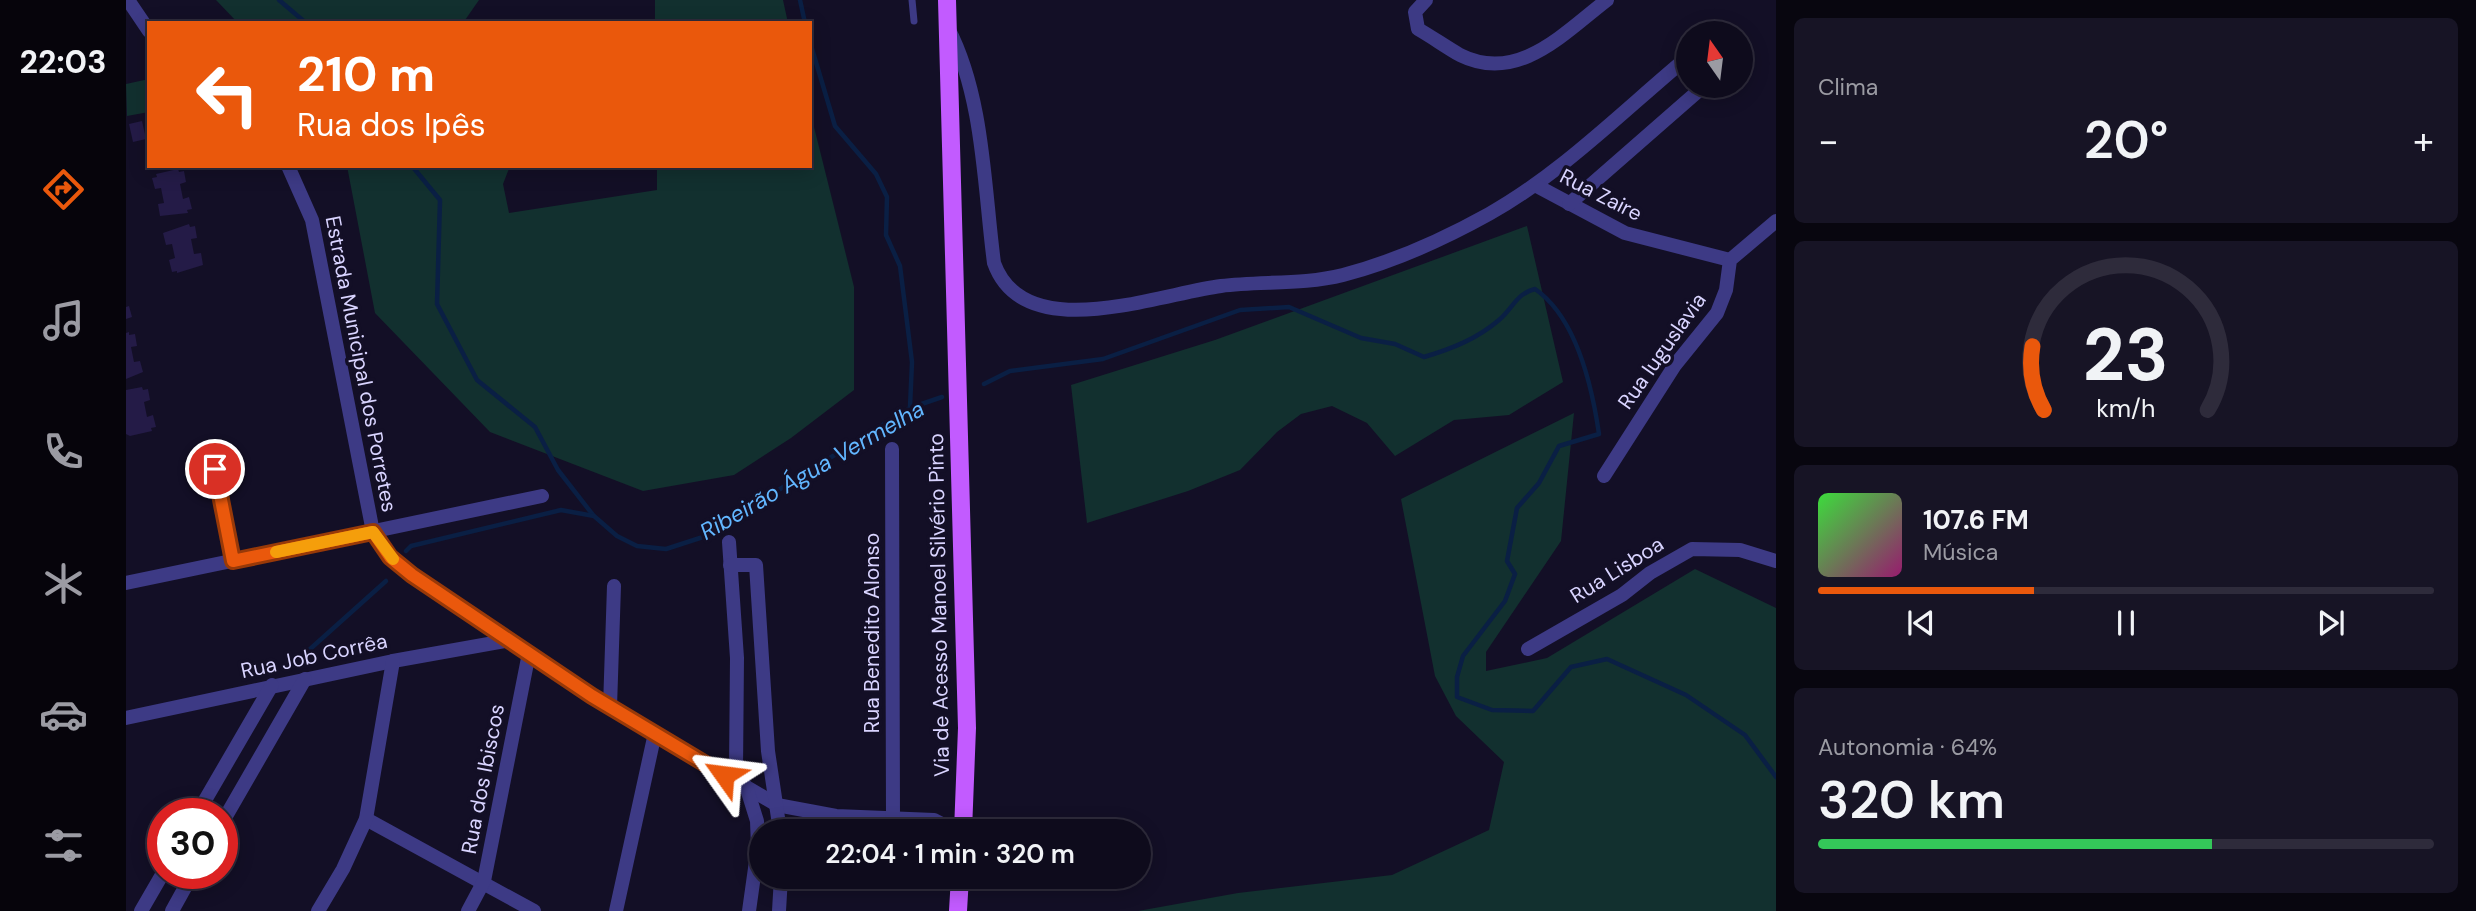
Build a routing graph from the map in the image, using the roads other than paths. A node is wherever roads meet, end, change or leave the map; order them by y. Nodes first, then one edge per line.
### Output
1 (128, 0) edge
2 (912, 0) edge
3 (947, 0) edge
4 (1607, 0) edge
5 (1422, 4) edge
6 (914, 21) dead end
7 (948, 27) junction
8 (147, 28) edge
9 (1676, 67) edge
10 (1690, 98) edge
11 (289, 168) edge
12 (1535, 185) junction
13 (1569, 204) junction
14 (1776, 221) edge
15 (1730, 260) junction
16 (892, 449) dead end
17 (215, 469) dead end
18 (1604, 476) dead end
19 (542, 496) dead end
20 (373, 532) junction
21 (729, 542) dead end
22 (233, 561) junction
23 (1776, 561) edge
24 (730, 565) junction
25 (126, 583) edge
26 (614, 586) dead end
27 (511, 640) junction
28 (1528, 649) dead end
29 (529, 653) junction
30 (393, 661) junction
31 (305, 679) junction
32 (272, 685) junction
33 (610, 707) junction
34 (126, 718) edge
35 (655, 733) junction
36 (747, 789) junction
37 (206, 798) edge
38 (236, 798) edge
39 (776, 805) junction
40 (893, 817) junction
41 (366, 819) junction
42 (778, 819) edge
43 (920, 819) edge
44 (963, 819) edge
45 (484, 881) junction
46 (154, 889) edge
47 (184, 889) edge
48 (780, 889) edge
49 (959, 889) edge
50 (141, 911) edge
51 (172, 911) edge
52 (318, 911) edge
53 (468, 911) edge
54 (534, 911) edge
55 (616, 911) edge
56 (750, 911) edge
57 (779, 911) edge
58 (958, 911) edge

1 - 8 street
2 - 6 lane
3 - 7 main road, Via de Acesso Manoel Silvério Pinto
4 - 5 street
7 - 12 street
7 - 44 main road, Via de Acesso Manoel Silvério Pinto
9 - 12 street
10 - 13 street
11 - 20 street, Estrada Municipal dos Porretes
12 - 13 street, Rua Zaire
13 - 15 street, Rua Zaire
14 - 15 street
15 - 18 street, Rua Iuguslavia
16 - 40 street, Rua Benedito Alonso
17 - 22 street
19 - 20 street
20 - 22 street
20 - 27 street, Estrada Municipal dos Porretes
21 - 24 street
22 - 25 street
23 - 28 street, Rua Lisboa
24 - 36 street
24 - 39 street
26 - 33 street
27 - 29 street, Estrada Municipal dos Porretes
27 - 30 street, Rua Job Corrêa
29 - 33 street, Estrada Municipal dos Porretes
29 - 45 street, Rua dos Ibiscos
30 - 31 street, Rua Job Corrêa
30 - 41 street
31 - 32 street, Rua Job Corrêa
31 - 38 street
32 - 34 street, Rua Job Corrêa
32 - 37 street
33 - 35 street, Estrada Municipal dos Porretes
35 - 36 street, Estrada Municipal dos Porretes
35 - 55 street
36 - 39 street, Estrada Municipal dos Porretes
36 - 56 street
39 - 40 street, Estrada Municipal dos Porretes
39 - 42 street
40 - 43 street, Estrada Municipal dos Porretes
41 - 45 street
41 - 52 street
45 - 53 street, Rua dos Ibiscos
45 - 54 street
46 - 50 street
47 - 51 street
48 - 57 street
49 - 58 main road

